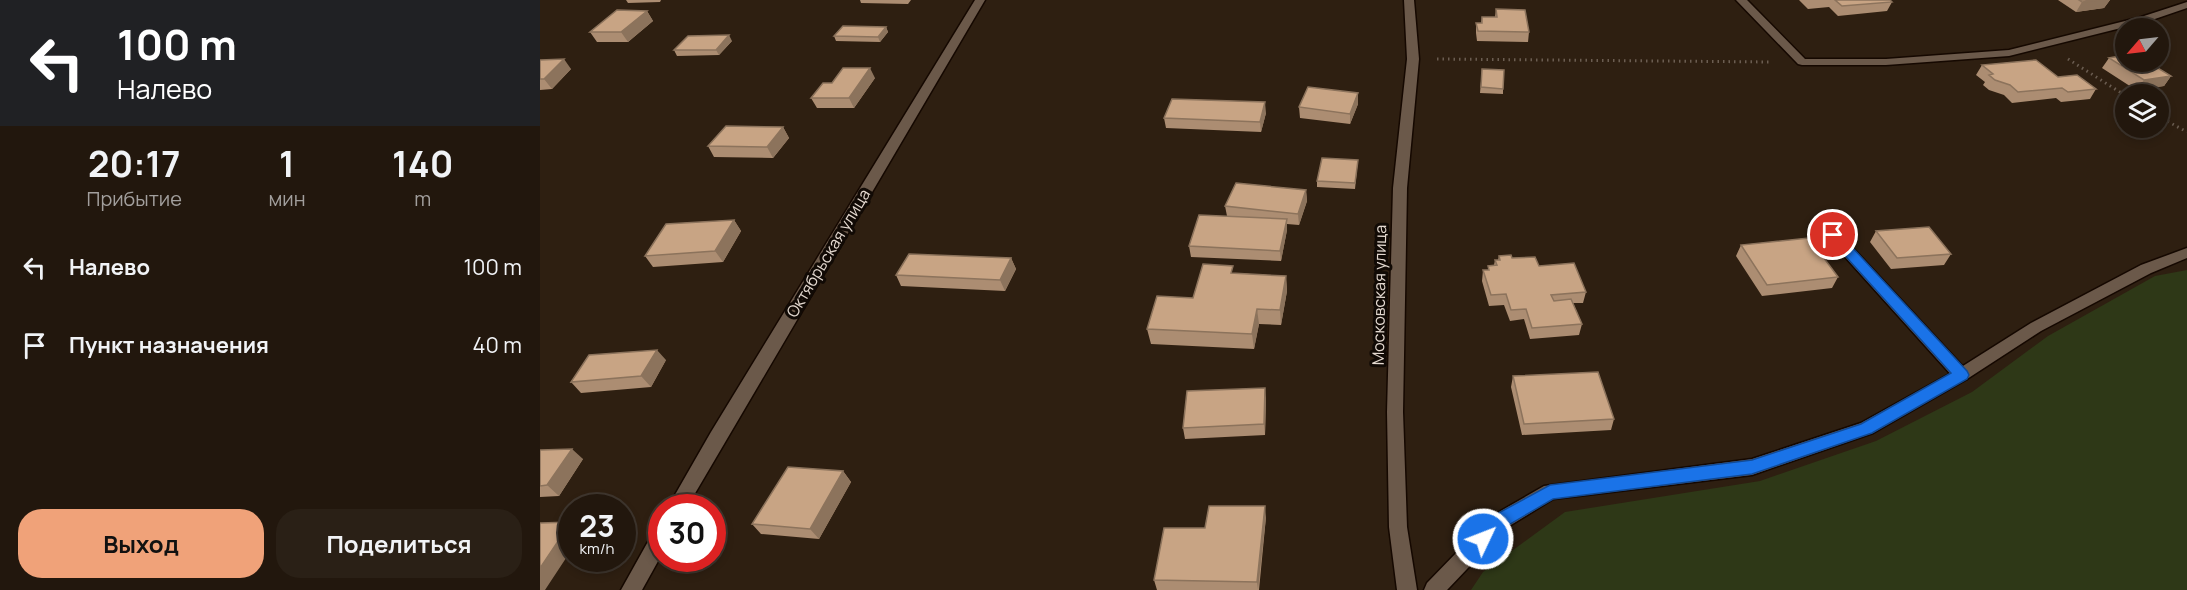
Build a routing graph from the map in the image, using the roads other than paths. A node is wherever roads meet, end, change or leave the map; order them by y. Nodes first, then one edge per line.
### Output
1 (980, 0) edge
2 (1409, 0) edge
3 (1741, 0) edge
4 (2187, 5) edge
5 (1833, 235) dead end
6 (2187, 254) edge
7 (1961, 375) junction
8 (684, 494) edge
9 (648, 560) edge
10 (631, 590) edge
11 (1407, 590) edge
12 (1434, 590) edge

1 - 8 street, Октябрьская улица
2 - 11 street, Московская улица
3 - 4 street
5 - 7 street
6 - 7 street
7 - 12 street
9 - 10 street

